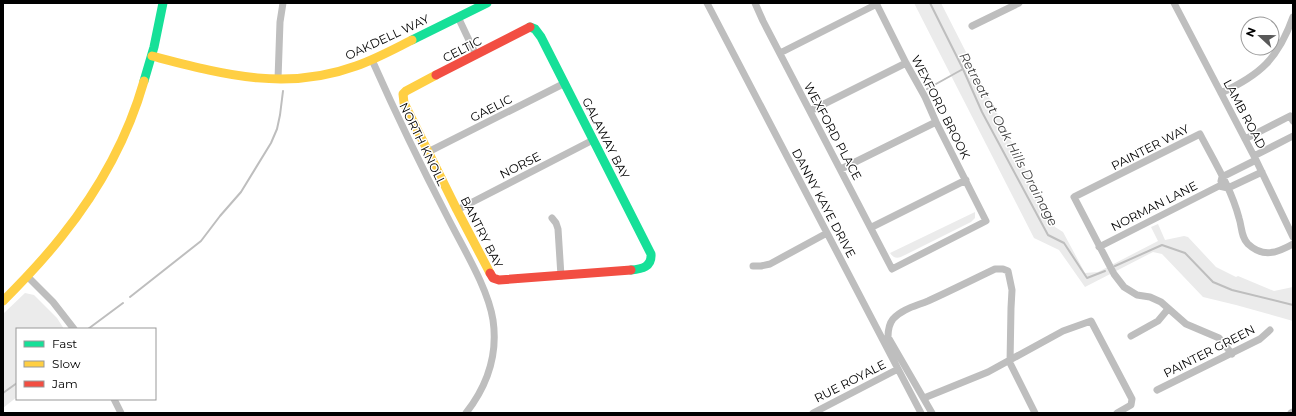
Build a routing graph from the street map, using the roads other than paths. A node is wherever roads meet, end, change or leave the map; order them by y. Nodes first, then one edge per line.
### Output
1 (163, 3) edge
2 (283, 3) edge
3 (487, 3) edge
4 (707, 3) edge
5 (755, 3) edge
6 (1019, 3) edge
7 (1174, 3) edge
8 (877, 4) edge
9 (458, 17) junction
10 (1293, 18) edge
11 (972, 26) dead end
12 (532, 28) joint
13 (780, 53) junction
14 (476, 55) junction
15 (152, 56) junction
16 (372, 60) junction
17 (906, 63) junction
18 (278, 79) junction
19 (565, 83) junction
20 (1221, 93) junction
21 (403, 94) joint
22 (810, 111) junction
23 (1293, 121) edge
24 (936, 122) junction
25 (1293, 127) edge
26 (1293, 134) edge
27 (1245, 139) junction
28 (594, 140) junction
29 (428, 152) junction
30 (1255, 158) junction
31 (841, 169) junction
32 (1262, 172) junction
33 (1222, 177) junction
34 (966, 180) junction
35 (1219, 186) junction
36 (1228, 188) junction
37 (457, 210) junction
38 (552, 218) dead end
39 (872, 227) junction
40 (827, 233) junction
41 (1293, 237) edge
42 (1293, 244) edge
43 (1100, 246) junction
44 (651, 262) joint
45 (753, 266) dead end
46 (892, 269) joint
47 (561, 276) junction
48 (28, 277) junction
49 (3, 301) edge
50 (1168, 309) junction
51 (73, 328) edge
52 (1270, 330) dead end
53 (1132, 336) dead end
54 (1232, 354) junction
55 (1010, 359) junction
56 (898, 369) junction
57 (1157, 390) dead end
58 (924, 398) junction
59 (913, 399) junction
60 (114, 400) edge
61 (919, 410) edge
62 (822, 411) edge
63 (121, 413) edge
64 (466, 413) edge
65 (812, 413) edge
66 (932, 413) edge
67 (1035, 413) edge
68 (1118, 413) edge

1 - 15 street
2 - 18 street
3 - 9 street, OAKDELL WAY
4 - 40 street, DANNY KAYE DRIVE
5 - 13 street, WEXFORD PLACE
6 - 11 street
7 - 20 street, LAMB ROAD
8 - 13 street
8 - 17 street, WEXFORD BROOK
9 - 14 street
9 - 16 street, OAKDELL WAY
10 - 20 street
12 - 14 street, CELTIC
12 - 19 street, GALAWAY BAY
13 - 22 street, WEXFORD PLACE
14 - 21 street, CELTIC
15 - 18 street, OAKDELL WAY
15 - 48 street
16 - 18 street, OAKDELL WAY
16 - 64 street, NORTH KNOLL
17 - 22 street
17 - 24 street, WEXFORD BROOK
19 - 28 street, GALAWAY BAY
19 - 29 street, GAELIC
20 - 27 street, LAMB ROAD
21 - 29 street, BANTRY BAY
22 - 31 street, WEXFORD PLACE
23 - 27 street
24 - 31 street
24 - 34 street, WEXFORD BROOK
25 - 26 street
26 - 30 street
27 - 30 street, LAMB ROAD
28 - 37 street, NORSE
28 - 44 street, GALAWAY BAY
29 - 37 street, BANTRY BAY
30 - 32 street, LAMB ROAD
30 - 33 street
31 - 39 street, WEXFORD PLACE
32 - 36 street
32 - 41 street, LAMB ROAD
33 - 35 street
33 - 36 street, PAINTER WAY
33 - 43 street, PAINTER WAY
34 - 39 street
34 - 46 street, WEXFORD BROOK
35 - 36 street
35 - 43 street, NORMAN LANE
36 - 42 street, PAINTER WAY
37 - 47 street, BANTRY BAY
38 - 47 street
39 - 46 street, WEXFORD PLACE
40 - 45 street
40 - 56 street, DANNY KAYE DRIVE
43 - 50 street, PAINTER WAY
44 - 47 street, BANTRY BAY
48 - 49 street
48 - 51 street
50 - 53 street
50 - 54 street, PAINTER WAY
52 - 54 street, PAINTER GREEN
54 - 57 street, PAINTER GREEN
55 - 58 street
55 - 58 street
55 - 67 street
55 - 68 street
56 - 59 street, DANNY KAYE DRIVE
56 - 62 street, RUE ROYALE
58 - 59 street
58 - 61 street
58 - 66 street
59 - 61 street, DANNY KAYE DRIVE
60 - 63 street
62 - 65 street, RUE ROYALE

